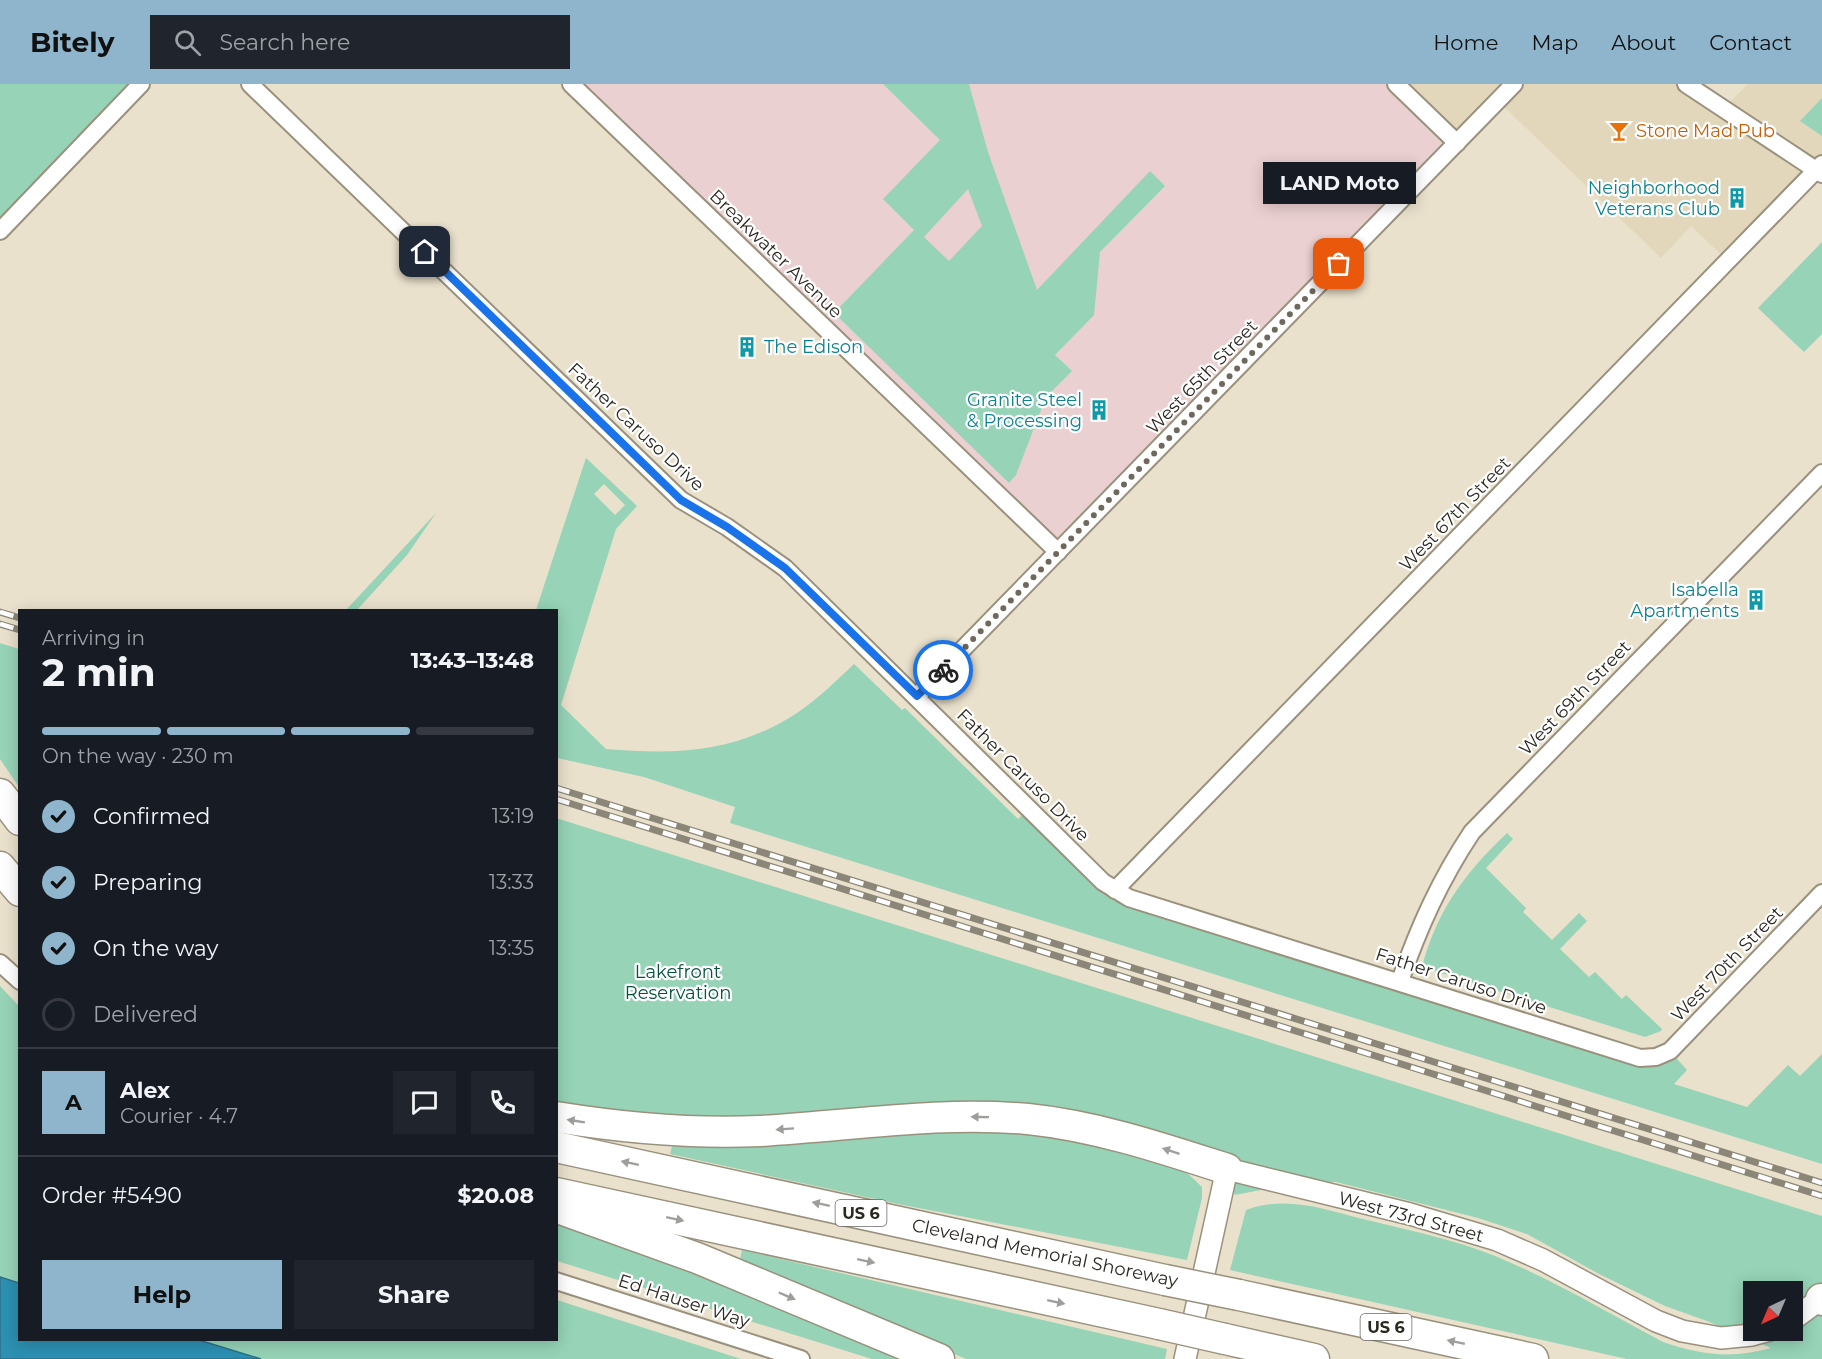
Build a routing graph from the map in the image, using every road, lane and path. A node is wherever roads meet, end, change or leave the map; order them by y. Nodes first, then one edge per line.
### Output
1 (141, 84) edge
2 (250, 84) edge
3 (571, 84) edge
4 (1396, 84) edge
5 (1514, 84) edge
6 (1686, 84) edge
7 (1457, 143) junction
8 (1820, 169) edge
9 (0, 231) edge
10 (1822, 473) edge
11 (1058, 552) junction
12 (917, 696) junction
13 (0, 794) edge
14 (18, 817) edge
15 (0, 867) edge
16 (18, 889) edge
17 (1115, 890) junction
18 (1822, 893) edge
19 (0, 963) edge
20 (18, 979) edge
21 (1400, 981) junction
22 (1656, 1057) joint
23 (558, 1117) edge
24 (558, 1147) edge
25 (1227, 1169) junction
26 (558, 1193) edge
27 (558, 1208) edge
28 (558, 1282) edge
29 (1822, 1299) edge
30 (1803, 1312) edge
31 (1743, 1336) edge
32 (801, 1359) edge
33 (939, 1359) edge
34 (1185, 1359) edge
35 (1314, 1359) edge
36 (1533, 1359) edge

1 - 9 street
2 - 12 street, Father Caruso Drive
3 - 11 street, Breakwater Avenue
4 - 7 street
5 - 7 street, West 65th Street
6 - 8 street
7 - 11 street, West 65th Street
8 - 17 street, West 67th Street
10 - 21 street, West 69th Street
11 - 12 street, West 65th Street
12 - 17 street, Father Caruso Drive
13 - 14 highway
15 - 16 highway
17 - 21 street, Father Caruso Drive
18 - 22 street, West 70th Street
19 - 20 street
21 - 22 street, Father Caruso Drive
25 -> 23 highway
36 -> 24 highway, Cleveland Memorial Shoreway / US 6, bridge
25 - 31 street, West 73rd Street
25 - 34 street
26 -> 35 highway, bridge
27 -> 33 highway
28 - 32 street, Ed Hauser Way
29 - 30 street

